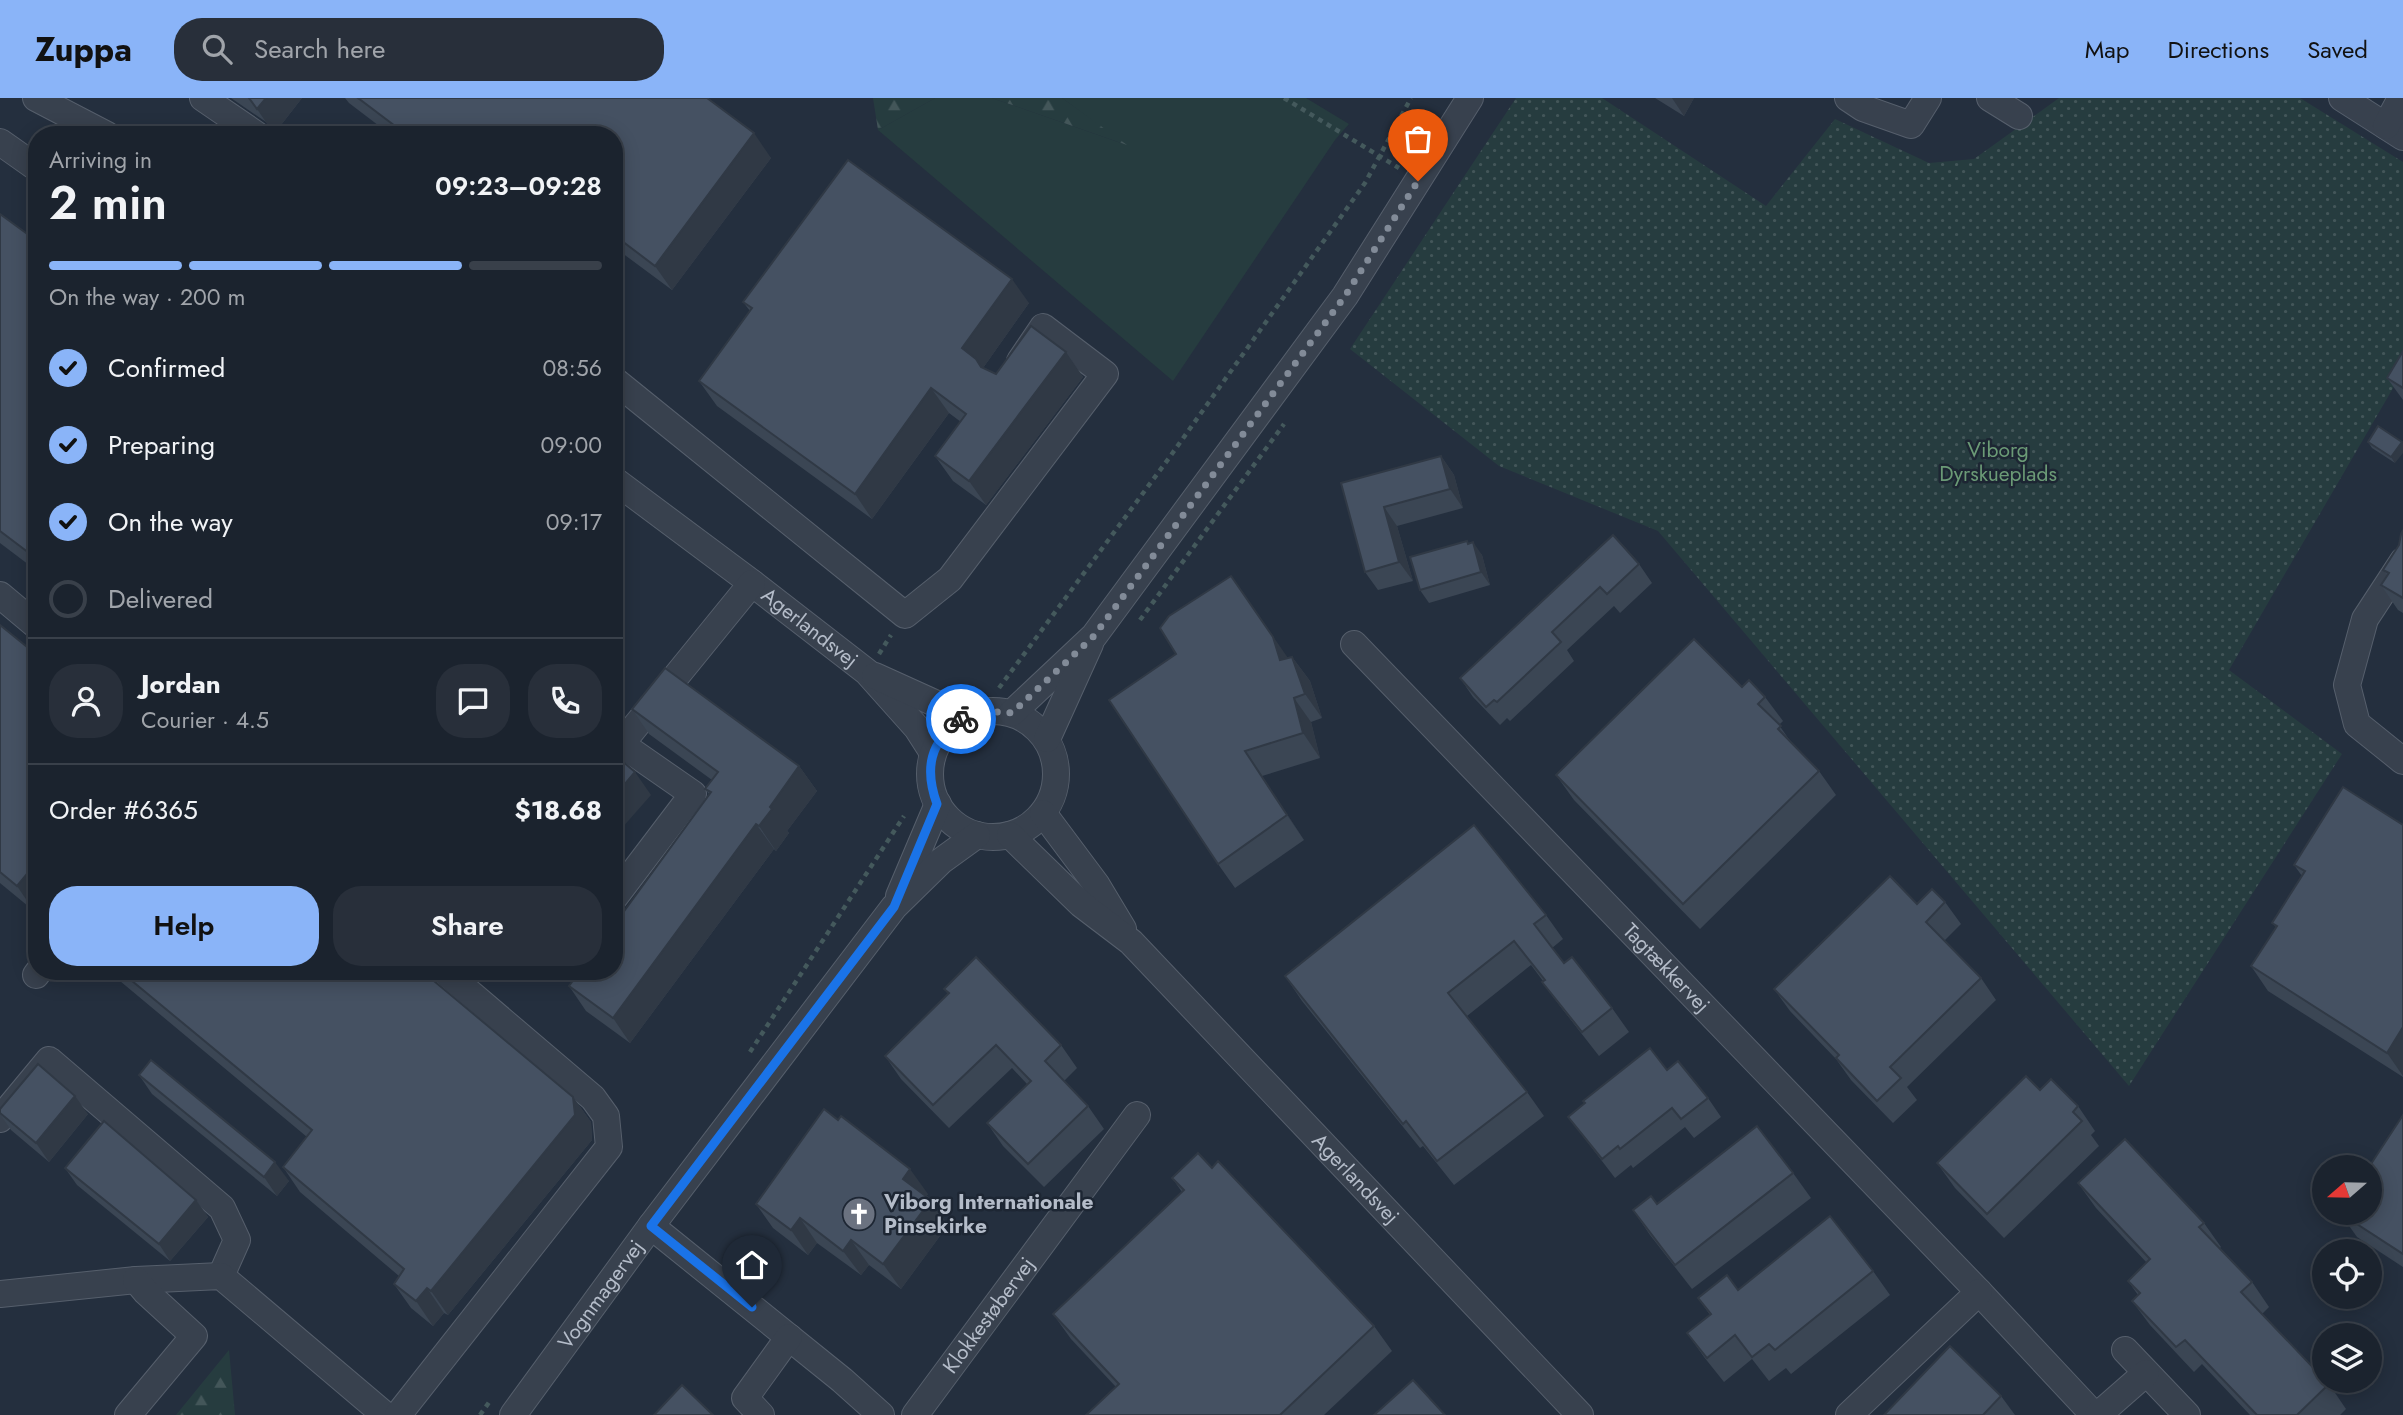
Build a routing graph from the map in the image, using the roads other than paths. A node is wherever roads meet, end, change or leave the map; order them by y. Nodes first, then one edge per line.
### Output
1 (36, 98) edge
2 (203, 98) edge
3 (1470, 98) edge
4 (1848, 98) edge
5 (1928, 98) edge
6 (1990, 98) edge
7 (2342, 98) edge
8 (2401, 98) edge
9 (2019, 116) dead end
10 (90, 126) edge
11 (244, 126) edge
12 (2394, 132) edge
13 (0, 142) edge
14 (28, 162) edge
15 (1007, 379) edge
16 (623, 387) edge
17 (623, 488) edge
18 (2403, 561) edge
19 (752, 583) junction
20 (0, 595) edge
21 (28, 618) edge
22 (1094, 636) junction
23 (1354, 644) dead end
24 (867, 672) junction
25 (1012, 713) junction
26 (971, 715) junction
27 (1047, 739) junction
28 (623, 742) edge
29 (623, 745) edge
30 (933, 752) junction
31 (2401, 756) edge
32 (935, 796) junction
33 (1043, 813) junction
34 (977, 835) junction
35 (1010, 835) junction
36 (623, 886) edge
37 (894, 907) junction
38 (1131, 942) junction
39 (455, 980) edge
40 (8, 1092) edge
41 (1137, 1115) dead end
42 (0, 1119) edge
43 (651, 1226) junction
44 (221, 1276) junction
45 (136, 1280) junction
46 (1979, 1292) junction
47 (0, 1294) edge
48 (789, 1338) junction
49 (2125, 1350) dead end
50 (2146, 1373) junction
51 (128, 1415) edge
52 (385, 1415) edge
53 (398, 1415) edge
54 (513, 1415) edge
55 (761, 1415) edge
56 (881, 1415) edge
57 (915, 1415) edge
58 (1580, 1415) edge
59 (1849, 1415) edge
60 (2096, 1415) edge
61 (2186, 1415) edge

1 - 10 street
2 - 11 street
3 - 22 street
4 - 5 street
6 - 9 street
7 - 12 street
8 - 12 street
13 - 14 street
15 - 16 street
17 - 19 street, Agerlandsvej
18 - 31 street
19 - 24 street, Agerlandsvej
19 - 28 street, Agerlandsvej
20 - 21 street
22 - 25 street
22 - 27 street
23 - 46 street, Tagtækkervej
24 - 26 street, Agerlandsvej
24 - 30 street, Agerlandsvej
25 - 26 street
25 - 27 street
26 - 30 street
27 - 33 street
29 - 36 street, Agerlandsvej
30 - 32 street
32 - 34 street
32 - 37 street, Vognmagervej
33 - 35 street
33 - 38 street, Agerlandsvej
34 - 35 street
34 - 37 street, Vognmagervej
35 - 38 street, Agerlandsvej
37 - 43 street, Vognmagervej
38 - 58 street, Agerlandsvej
39 - 53 street
40 - 42 street
40 - 44 street
41 - 57 street, Klokkestøbervej
43 - 48 street
43 - 54 street, Vognmagervej
44 - 45 street
44 - 52 street
45 - 47 street
45 - 51 street
46 - 59 street
46 - 60 street, Tagtækkervej
48 - 55 street
48 - 56 street
49 - 50 street
50 - 60 street
50 - 61 street

